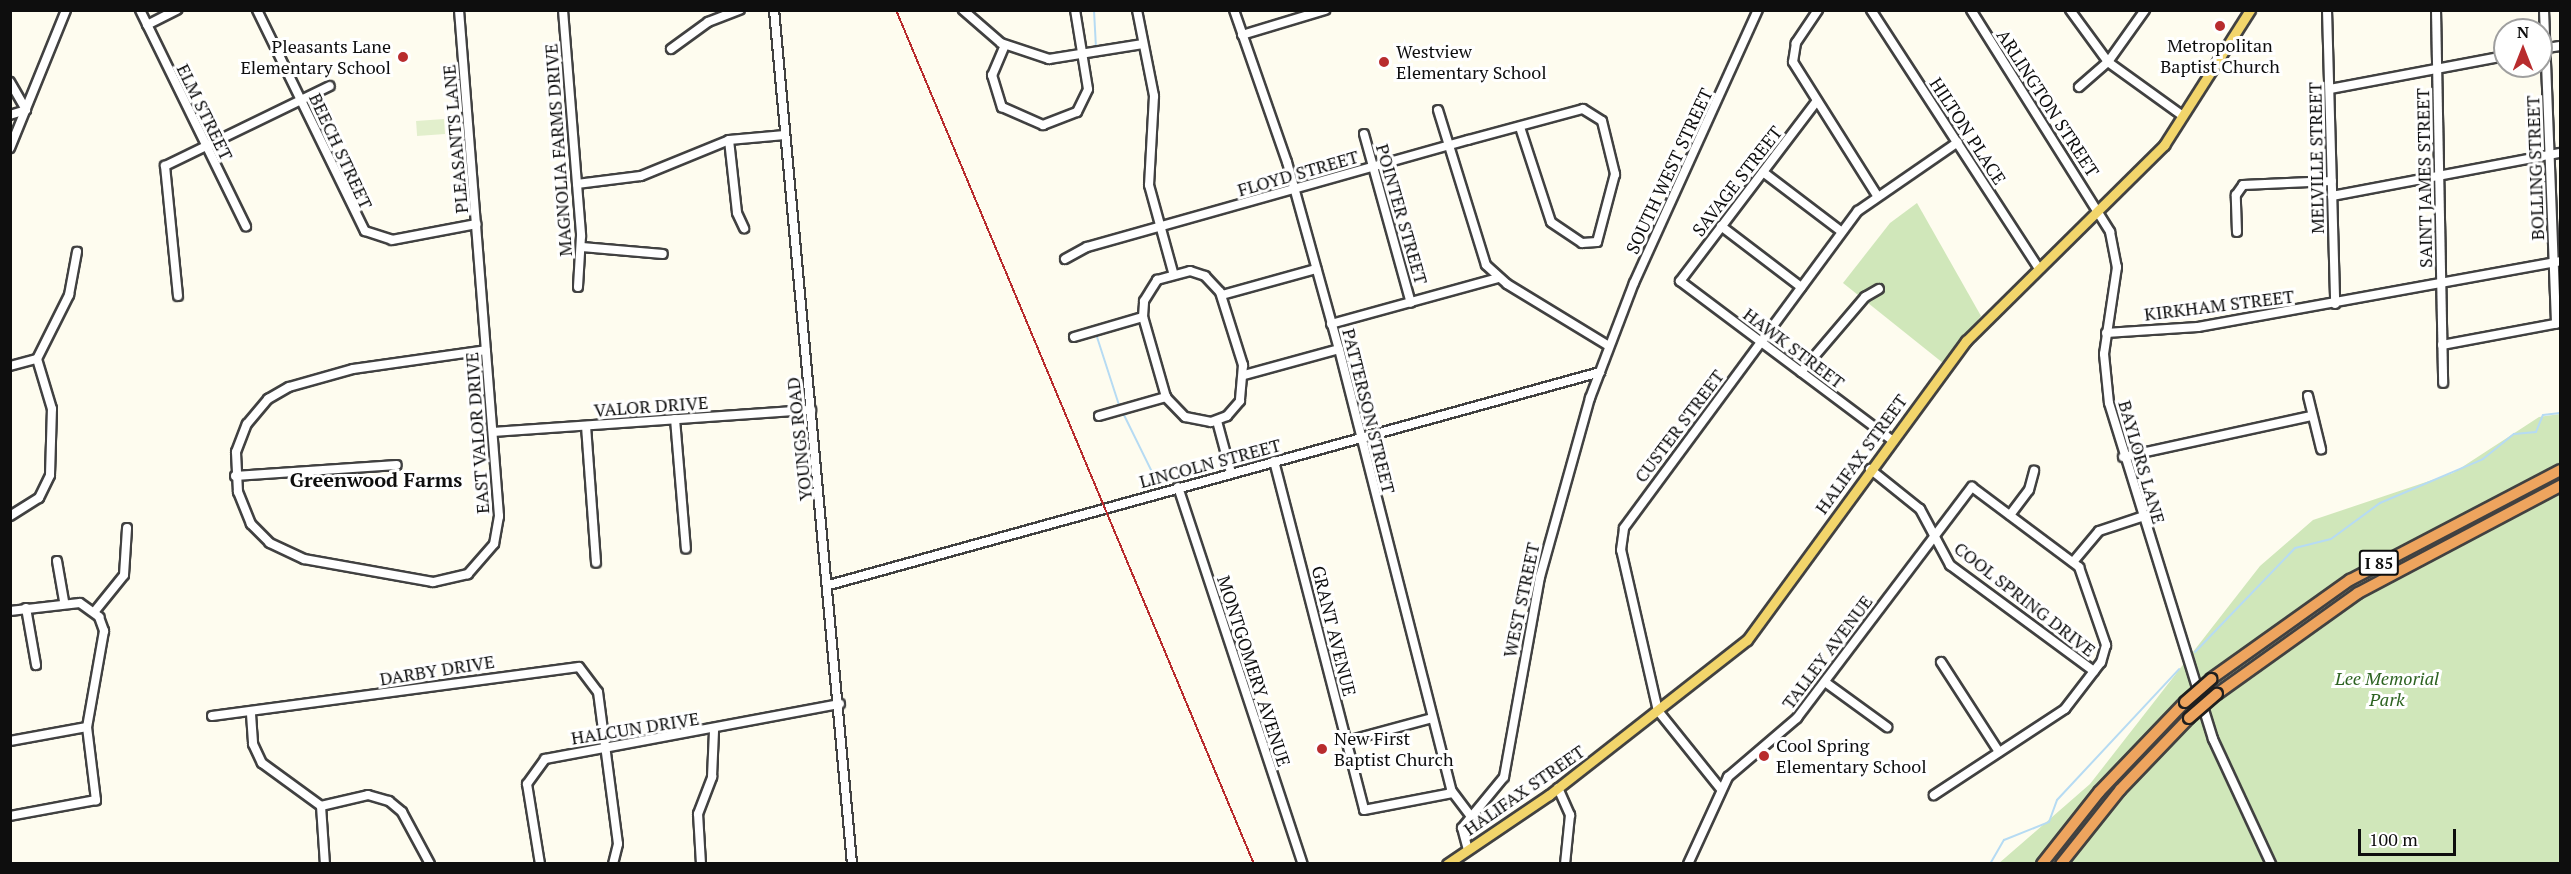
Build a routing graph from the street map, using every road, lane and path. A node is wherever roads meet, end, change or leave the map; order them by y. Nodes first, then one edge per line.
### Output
1 (66, 10) edge
2 (140, 10) edge
3 (177, 10) edge
4 (257, 10) edge
5 (459, 10) edge
6 (563, 10) edge
7 (740, 10) edge
8 (774, 10) edge
9 (963, 10) edge
10 (1075, 10) edge
11 (1137, 10) edge
12 (1234, 10) edge
13 (1326, 10) edge
14 (1758, 10) edge
15 (1818, 10) edge
16 (1871, 10) edge
17 (1971, 10) edge
18 (2070, 10) edge
19 (2145, 10) edge
20 (2250, 10) edge
21 (2327, 10) edge
22 (2436, 10) edge
23 (147, 25) junction
24 (1242, 35) junction
25 (1143, 44) junction
26 (1005, 45) junction
27 (671, 49) dead end
28 (1082, 57) junction
29 (2493, 58) edge
30 (2108, 62) junction
31 (2437, 68) junction
32 (2545, 78) edge
33 (10, 82) edge
34 (330, 86) dead end
35 (2079, 87) dead end
36 (2330, 89) junction
37 (301, 101) junction
38 (1816, 102) junction
39 (26, 110) junction
40 (1438, 110) dead end
41 (10, 115) edge
42 (2183, 116) junction
43 (1520, 127) junction
44 (1364, 134) dead end
45 (784, 135) junction
46 (729, 140) junction
47 (1958, 142) junction
48 (205, 146) junction
49 (1449, 146) junction
50 (10, 148) edge
51 (2560, 153) edge
52 (2549, 156) junction
53 (1373, 167) junction
54 (1763, 172) junction
55 (2439, 176) junction
56 (2332, 181) junction
57 (577, 184) junction
58 (1294, 189) junction
59 (1876, 195) junction
60 (2332, 196) junction
61 (2099, 212) junction
62 (477, 224) junction
63 (246, 226) dead end
64 (1721, 226) junction
65 (1161, 227) junction
66 (744, 228) dead end
67 (1842, 232) junction
68 (2237, 232) dead end
69 (582, 247) junction
70 (77, 252) dead end
71 (663, 254) dead end
72 (1065, 259) dead end
73 (2557, 262) edge
74 (480, 265) joint
75 (1316, 269) junction
76 (2039, 269) junction
77 (1173, 272) junction
78 (1498, 278) junction
79 (1681, 279) joint
80 (2441, 284) junction
81 (578, 287) dead end
82 (1801, 288) junction
83 (1879, 289) dead end
84 (1222, 295) junction
85 (178, 296) dead end
86 (1411, 303) junction
87 (2336, 304) junction
88 (1143, 317) junction
89 (1331, 324) junction
90 (2558, 324) edge
91 (2106, 333) junction
92 (1074, 337) dead end
93 (1760, 341) junction
94 (2442, 345) junction
95 (1609, 346) junction
96 (1339, 349) junction
97 (486, 350) junction
98 (37, 359) junction
99 (10, 366) edge
100 (1600, 372) junction
101 (1801, 372) junction
102 (1244, 375) junction
103 (2443, 383) dead end
104 (2308, 396) dead end
105 (1166, 397) junction
106 (811, 410) junction
107 (1099, 416) dead end
108 (2311, 416) junction
109 (675, 419) junction
110 (1217, 421) junction
111 (586, 426) junction
112 (493, 432) junction
113 (1362, 437) junction
114 (1892, 440) junction
115 (2321, 449) dead end
116 (2123, 457) junction
117 (1274, 461) junction
118 (397, 465) dead end
119 (1870, 469) junction
120 (2560, 470) edge
121 (2034, 471) dead end
122 (1231, 473) junction
123 (235, 476) junction
124 (2560, 486) edge
125 (1178, 487) junction
126 (2010, 515) junction
127 (10, 516) edge
128 (2141, 517) junction
129 (127, 528) dead end
130 (1932, 536) junction
131 (686, 549) dead end
132 (57, 561) dead end
133 (2073, 562) junction
134 (596, 563) dead end
135 (829, 585) junction
136 (64, 602) junction
137 (26, 609) junction
138 (10, 611) edge
139 (95, 611) junction
140 (1941, 662) dead end
141 (36, 665) dead end
142 (2094, 671) junction
143 (1825, 682) junction
144 (840, 704) junction
145 (1658, 711) junction
146 (251, 714) junction
147 (212, 716) dead end
148 (1432, 718) junction
149 (87, 727) junction
150 (1887, 727) dead end
151 (714, 731) junction
152 (10, 741) edge
153 (1347, 741) junction
154 (607, 748) junction
155 (1999, 752) junction
156 (1558, 788) junction
157 (1720, 788) junction
158 (1452, 793) junction
159 (1934, 795) dead end
160 (321, 806) junction
161 (10, 816) edge
162 (1471, 817) junction
163 (1468, 850) junction
164 (325, 864) edge
165 (430, 864) edge
166 (540, 864) edge
167 (614, 864) edge
168 (701, 864) edge
169 (852, 864) edge
170 (1303, 864) edge
171 (1447, 864) edge
172 (1565, 864) edge
173 (1688, 864) edge
174 (2042, 864) edge
175 (2061, 864) edge
176 (2271, 864) edge

1 - 39 street
2 - 23 street, ELM STREET
3 - 23 street
4 - 37 street, BEECH STREET
5 - 62 street, PLEASANTS LANE
6 - 57 street, MAGNOLIA FARMS DRIVE
7 - 27 street
8 - 45 street, YOUNGS ROAD
9 - 26 street
10 - 28 street
11 - 25 street
12 - 24 street, PATTERSON STREET
13 - 24 street
14 - 95 street, SOUTH WEST STREET
15 - 38 street
16 - 47 street, HILTON PLACE
17 - 61 street, ARLINGTON STREET
18 - 30 street
19 - 30 street
20 - 42 main road, HALIFAX STREET
21 - 36 street, MELVILLE STREET
22 - 31 street, SAINT JAMES STREET
23 - 48 street, ELM STREET
24 - 58 street, PATTERSON STREET
25 - 28 street
25 - 65 street
26 - 28 street
26 - 28 street
29 - 31 street
30 - 35 street
30 - 42 street
31 - 36 street
31 - 55 street, SAINT JAMES STREET
32 - 52 street, BOLLING STREET
33 - 39 street
34 - 37 street
36 - 56 street, MELVILLE STREET
37 - 48 street
37 - 62 street, BEECH STREET
38 - 54 street, SAVAGE STREET
38 - 59 street
39 - 41 street
39 - 50 street
40 - 49 street
42 - 61 main road, HALIFAX STREET
43 - 43 street, FLOYD STREET
43 - 49 street, FLOYD STREET
44 - 53 street, POINTER STREET
45 - 46 street
45 - 106 street, YOUNGS ROAD
46 - 57 street
46 - 66 street
47 - 59 street, CUSTER STREET
47 - 76 street, HILTON PLACE
48 - 63 street, ELM STREET
48 - 85 street
49 - 53 street, FLOYD STREET
49 - 78 street
51 - 52 street
52 - 55 street
52 - 73 street, BOLLING STREET
53 - 58 street, FLOYD STREET
53 - 86 street, POINTER STREET
54 - 64 street, SAVAGE STREET
54 - 67 street
55 - 60 street
55 - 80 street, SAINT JAMES STREET
56 - 60 street, MELVILLE STREET
56 - 68 street
57 - 69 street, MAGNOLIA FARMS DRIVE
58 - 65 street, FLOYD STREET
58 - 75 street, PATTERSON STREET
59 - 67 street, CUSTER STREET
60 - 87 street, MELVILLE STREET
61 - 76 main road, HALIFAX STREET
61 - 91 street, BAYLORS LANE
62 - 74 street, PLEASANTS LANE
64 - 79 street, SAVAGE STREET
64 - 82 street
65 - 72 street, FLOYD STREET
65 - 77 street
67 - 82 street, CUSTER STREET
69 - 71 street
69 - 81 street, MAGNOLIA FARMS DRIVE
70 - 98 street
73 - 80 street, KIRKHAM STREET
73 - 90 street, BOLLING STREET
74 - 97 street, EAST VALOR DRIVE
75 - 84 street
75 - 89 street, PATTERSON STREET
76 - 114 main road, HALIFAX STREET
77 - 84 street
77 - 88 street
78 - 86 street
78 - 95 street
79 - 93 street, HAWK STREET
80 - 87 street, KIRKHAM STREET
80 - 94 street, SAINT JAMES STREET
82 - 93 street, CUSTER STREET
83 - 101 street
84 - 102 street
86 - 89 street
87 - 91 street, KIRKHAM STREET
88 - 92 street
88 - 105 street
89 - 96 street, PATTERSON STREET
90 - 94 street
91 - 116 street, BAYLORS LANE
93 - 101 street, HAWK STREET
93 - 145 street, CUSTER STREET
94 - 103 street, SAINT JAMES STREET
95 - 100 street, WEST STREET
96 - 102 street
96 - 113 street, PATTERSON STREET
97 - 112 street, EAST VALOR DRIVE
97 - 123 street
98 - 99 street
98 - 127 street
100 - 113 street, LINCOLN STREET
100 - 162 street, WEST STREET
101 - 114 street, HAWK STREET
102 - 110 street
104 - 108 street
105 - 107 street
105 - 110 street
106 - 109 street, VALOR DRIVE
106 - 135 street, YOUNGS ROAD
108 - 115 street
108 - 116 street
109 - 111 street, VALOR DRIVE
109 - 131 street
110 - 122 street
111 - 112 street, VALOR DRIVE
111 - 134 street
112 - 123 street, EAST VALOR DRIVE
113 - 117 street, LINCOLN STREET
113 - 148 street, PATTERSON STREET
114 - 119 main road, HALIFAX STREET
116 - 128 street, BAYLORS LANE
117 - 122 street, LINCOLN STREET
117 - 153 street, GRANT AVENUE
118 - 123 street
119 - 130 street, COOL SPRING DRIVE
119 - 145 main road, HALIFAX STREET
120 - 174 highway, I 85, bridge
121 - 126 street
122 - 125 street, LINCOLN STREET
124 - 175 highway, I 85, bridge
125 - 135 street, LINCOLN STREET
125 - 170 street, MONTGOMERY AVENUE
126 - 130 street, TALLEY AVENUE
126 - 133 street
128 - 133 street
128 - 176 street, BAYLORS LANE
129 - 139 street
130 - 142 street, COOL SPRING DRIVE
130 - 143 street, TALLEY AVENUE
132 - 136 street
133 - 142 street
135 - 144 street, YOUNGS ROAD
136 - 137 street
136 - 139 street
137 - 138 street
137 - 141 street
139 - 149 street
140 - 155 street
142 - 155 street
143 - 150 street
143 - 157 street, TALLEY AVENUE
144 - 151 street, HALCUN DRIVE
144 - 169 street, YOUNGS ROAD
145 - 156 main road, HALIFAX STREET
145 - 157 street, CUSTER STREET
146 - 147 street, DARBY DRIVE
146 - 154 street, DARBY DRIVE
146 - 160 street
148 - 153 street
148 - 158 street, PATTERSON STREET
149 - 152 street
149 - 161 street
151 - 154 street, HALCUN DRIVE
151 - 168 street
153 - 158 street, GRANT AVENUE
154 - 166 street, HALCUN DRIVE
154 - 167 street, DARBY DRIVE
155 - 159 street
156 - 163 main road, HALIFAX STREET
156 - 172 street
157 - 173 street, TALLEY AVENUE
158 - 162 street, PATTERSON STREET
160 - 164 street
160 - 165 street
162 - 163 street, WEST STREET
163 - 171 main road, HALIFAX STREET

